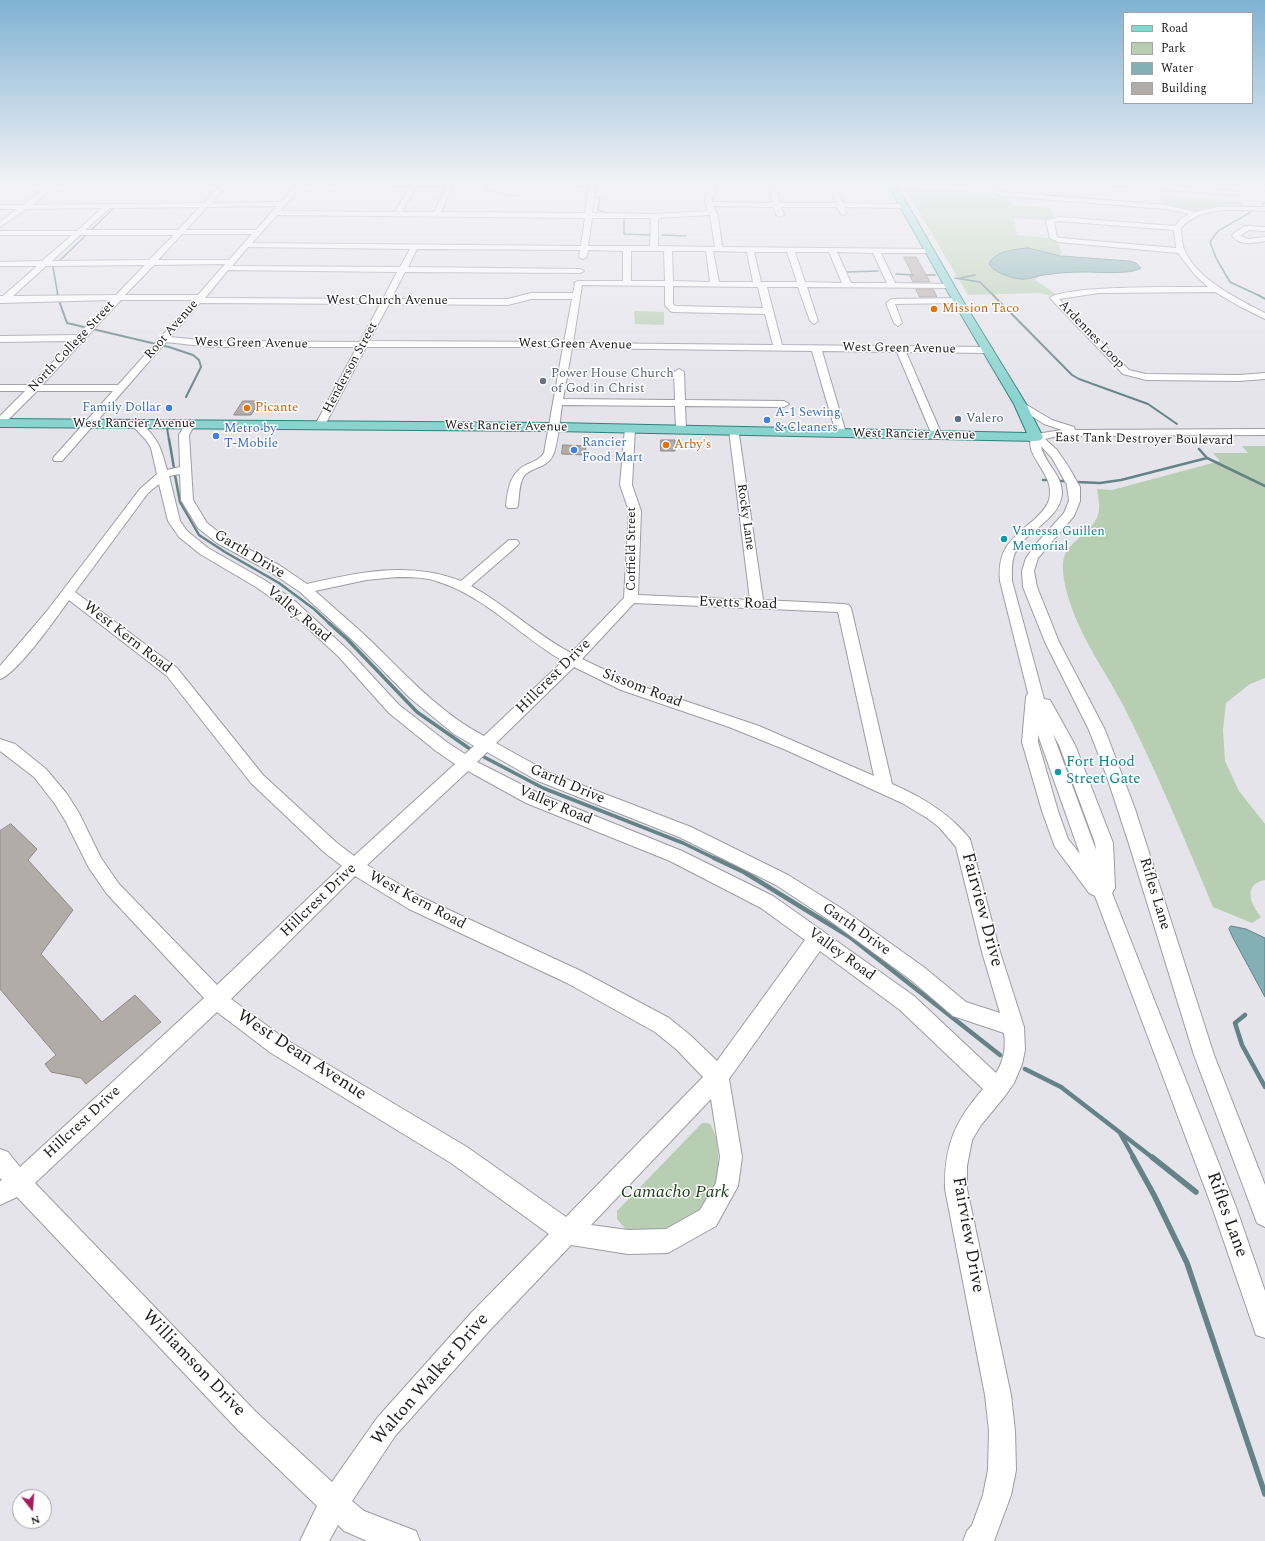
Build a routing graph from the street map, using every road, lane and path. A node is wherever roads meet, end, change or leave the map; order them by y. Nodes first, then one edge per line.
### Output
1 (57, 255) edge
2 (159, 255) edge
3 (238, 255) edge
4 (410, 255) edge
5 (583, 255) edge
6 (627, 255) edge
7 (668, 255) edge
8 (710, 255) edge
9 (752, 255) edge
10 (792, 255) edge
11 (834, 255) edge
12 (878, 255) edge
13 (931, 255) edge
14 (1184, 255) edge
15 (152, 263) junction
16 (0, 264) edge
17 (47, 264) junction
18 (229, 265) junction
19 (402, 270) junction
20 (580, 271) junction
21 (578, 283) junction
22 (627, 284) junction
23 (669, 284) junction
24 (715, 285) junction
25 (760, 285) junction
26 (802, 285) junction
27 (848, 286) junction
28 (892, 286) junction
29 (950, 286) junction
30 (1216, 289) junction
31 (576, 296) junction
32 (119, 298) junction
33 (199, 298) junction
34 (2, 300) edge
35 (386, 301) junction
36 (958, 302) junction
37 (767, 311) junction
38 (1265, 316) edge
39 (814, 321) dead end
40 (898, 323) dead end
41 (82, 336) junction
42 (0, 339) edge
43 (364, 343) junction
44 (160, 344) junction
45 (568, 345) junction
46 (778, 348) junction
47 (816, 348) junction
48 (900, 349) junction
49 (987, 350) junction
50 (679, 372) dead end
51 (1265, 376) edge
52 (0, 388) edge
53 (34, 388) junction
54 (121, 388) junction
55 (558, 402) junction
56 (679, 403) junction
57 (784, 404) dead end
58 (1020, 404) junction
59 (0, 423) edge
60 (89, 424) junction
61 (136, 424) junction
62 (190, 424) junction
63 (320, 425) junction
64 (555, 427) junction
65 (630, 428) junction
66 (681, 429) junction
67 (734, 430) junction
68 (1083, 432) junction
69 (1265, 432) edge
70 (841, 434) junction
71 (937, 435) junction
72 (1036, 437) junction
73 (1265, 441) edge
74 (58, 459) dead end
75 (186, 469) junction
76 (163, 474) junction
77 (512, 506) dead end
78 (513, 543) dead end
79 (463, 586) junction
80 (305, 589) junction
81 (67, 592) junction
82 (631, 600) junction
83 (757, 604) junction
84 (573, 659) junction
85 (0, 674) edge
86 (1034, 683) junction
87 (0, 745) edge
88 (485, 745) junction
89 (466, 763) junction
90 (885, 788) junction
91 (955, 830) joint
92 (354, 866) junction
93 (1107, 904) junction
94 (818, 938) junction
95 (216, 1000) junction
96 (1014, 1027) junction
97 (718, 1077) junction
98 (998, 1088) junction
99 (0, 1160) edge
100 (10, 1189) edge
101 (1265, 1215) edge
102 (568, 1233) junction
103 (1265, 1326) edge
104 (334, 1503) junction
105 (314, 1541) edge
106 (406, 1541) edge
107 (977, 1541) edge

1 - 17 street
2 - 15 street, North College Street
3 - 18 street, Root Avenue
4 - 19 street, Henderson Street
5 - 20 street
6 - 22 street
7 - 23 street
8 - 24 street
9 - 25 street
10 - 26 street
11 - 27 street
12 - 28 street
13 - 29 main road
14 - 30 street
15 - 17 street
15 - 18 street
15 - 32 street, North College Street
16 - 17 street
17 - 34 street
18 - 19 street
18 - 33 street, Root Avenue
19 - 20 street
19 - 35 street, Henderson Street
20 - 21 street
21 - 22 street
21 - 31 street
22 - 23 street
23 - 24 street
23 - 37 street
24 - 25 street
25 - 26 street
25 - 37 street
26 - 27 street
26 - 39 street
27 - 28 street
28 - 29 street
29 - 36 main road
30 - 38 street
30 - 51 street, Ardennes Loop
31 - 35 street, West Church Avenue
31 - 45 street
32 - 33 street, West Church Avenue
32 - 34 street, West Church Avenue
32 - 41 street, North College Street
33 - 35 street, West Church Avenue
33 - 44 street, Root Avenue
35 - 43 street, Henderson Street
36 - 40 street
36 - 49 main road
37 - 46 street
41 - 42 street
41 - 53 street, North College Street
43 - 44 street, West Green Avenue
43 - 45 street, West Green Avenue
43 - 63 street, Henderson Street
44 - 54 street, Root Avenue
45 - 46 street, West Green Avenue
45 - 55 street
46 - 47 street, West Green Avenue
47 - 48 street, West Green Avenue
47 - 70 street
48 - 49 street, West Green Avenue
48 - 71 street
49 - 58 main road
50 - 56 street
52 - 53 street
53 - 54 street
53 - 59 street, North College Street
54 - 60 street, Root Avenue
55 - 56 street
55 - 64 street
56 - 57 street
56 - 66 street
58 - 68 street
58 - 72 main road
59 - 60 main road, West Rancier Avenue
60 - 61 main road, West Rancier Avenue
60 - 74 street, Root Avenue
61 - 62 main road, West Rancier Avenue
61 - 76 street
62 - 63 main road, West Rancier Avenue
62 - 75 street, Garth Drive
63 - 64 main road, West Rancier Avenue
64 - 65 main road, West Rancier Avenue
64 - 77 street
65 - 66 main road, West Rancier Avenue
65 - 82 street, Coffield Street
66 - 67 main road, West Rancier Avenue
67 - 70 main road, West Rancier Avenue
67 - 83 street, Rocky Lane
68 - 69 street, East Tank Destroyer Boulevard
68 - 72 street, East Tank Destroyer Boulevard
70 - 71 main road, West Rancier Avenue
71 - 72 main road, West Rancier Avenue
72 - 73 street, East Tank Destroyer Boulevard
72 - 86 street
72 - 101 street, Rifles Lane
75 - 76 street
75 - 80 street, Garth Drive
76 - 81 street
76 - 89 street, Valley Road
78 - 79 street
79 - 80 street, Sissom Road
79 - 84 street, Sissom Road
80 - 88 street, Garth Drive
81 - 85 street
81 - 92 street, West Kern Road
82 - 83 street, Evetts Road
82 - 84 street, Hillcrest Drive
83 - 90 street, Evetts Road
84 - 88 street, Hillcrest Drive
84 - 90 street, Sissom Road
86 - 93 street
86 - 93 street
87 - 95 street, West Dean Avenue
88 - 89 street, Hillcrest Drive
88 - 96 street, Garth Drive
89 - 92 street, Hillcrest Drive
89 - 94 street, Valley Road
90 - 91 street, Sissom Road
91 - 96 street, Fairview Drive
92 - 95 street, Hillcrest Drive
92 - 97 street, West Kern Road
93 - 103 street, Rifles Lane
94 - 97 street, Walton Walker Drive
94 - 98 street, Valley Road
95 - 100 street, Hillcrest Drive
95 - 102 street, West Dean Avenue
96 - 98 street, Fairview Drive
97 - 102 street, Walton Walker Drive
97 - 102 street
98 - 107 street, Fairview Drive
99 - 100 street, Williamson Drive
100 - 104 street, Williamson Drive
102 - 104 street, Walton Walker Drive
104 - 105 street, Walton Walker Drive
104 - 106 street, Williamson Drive

